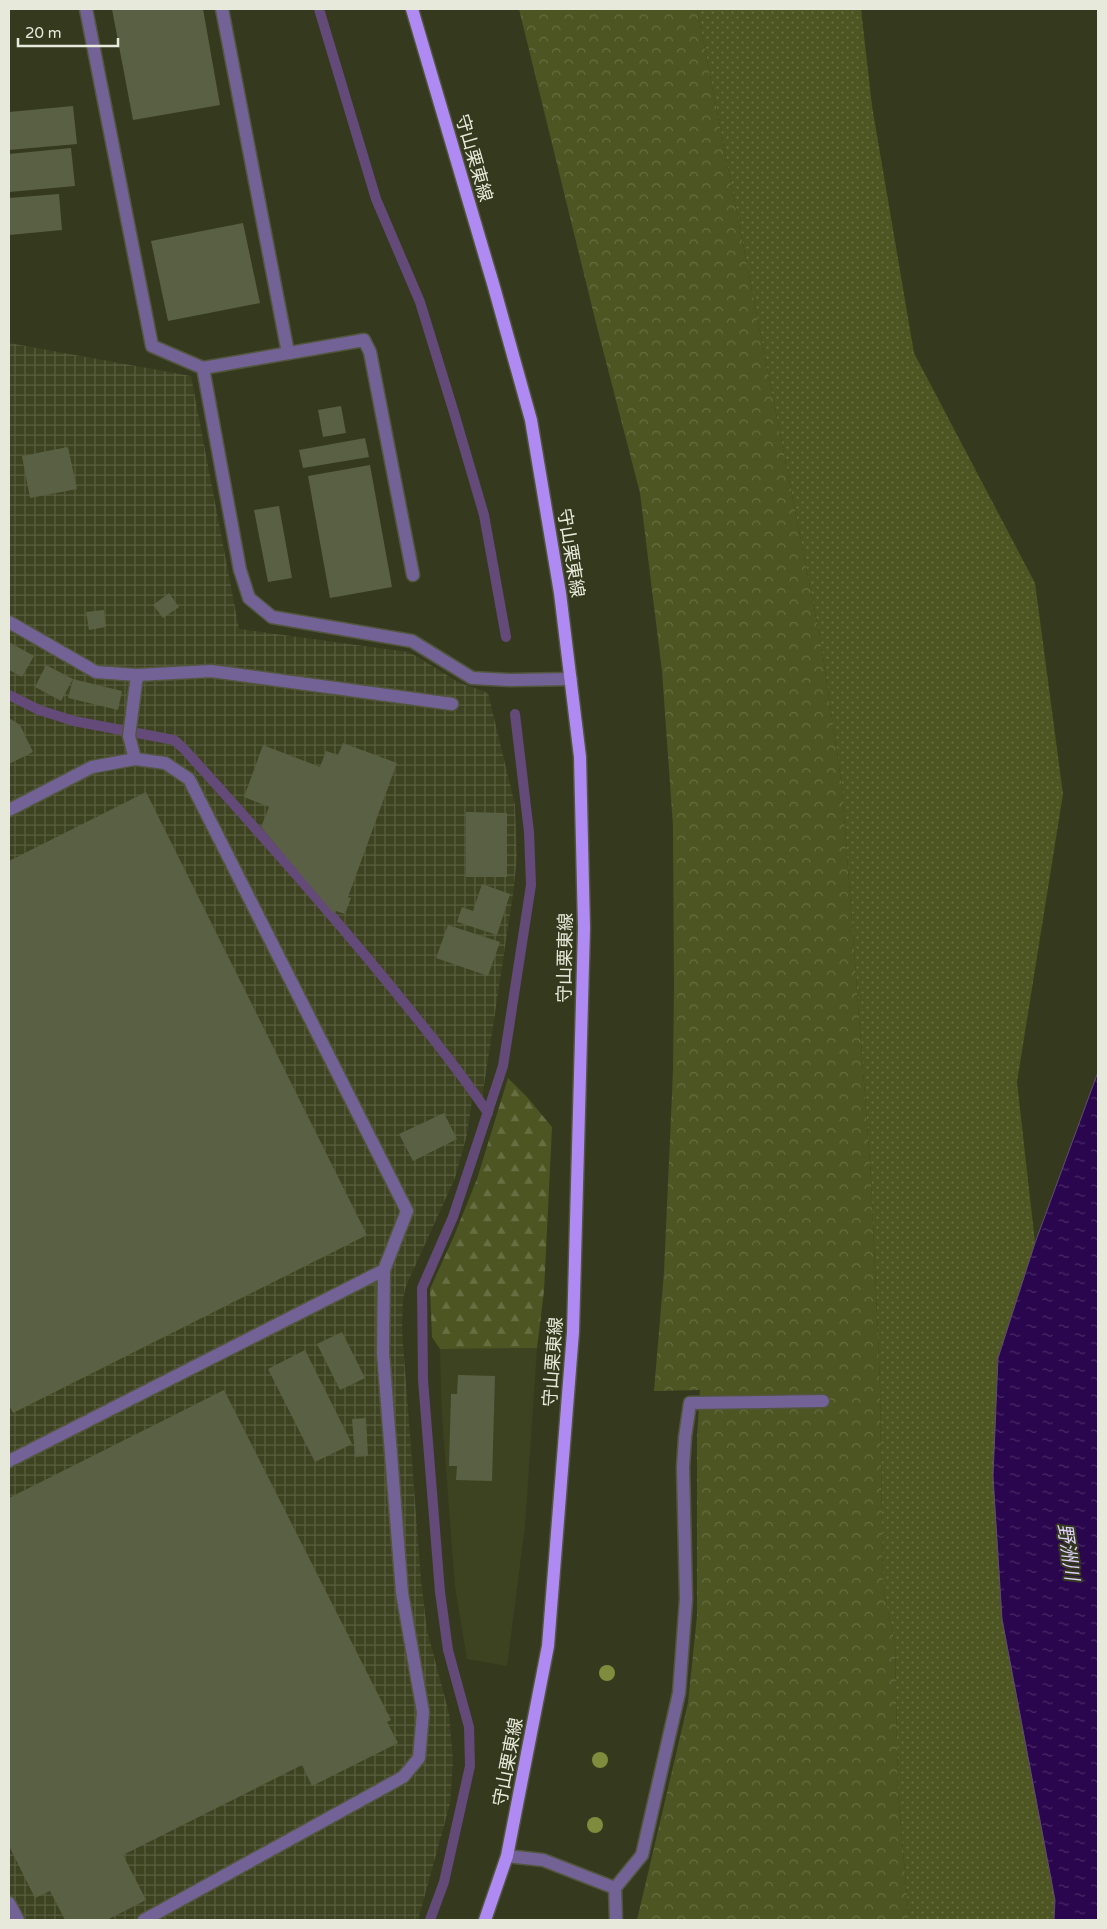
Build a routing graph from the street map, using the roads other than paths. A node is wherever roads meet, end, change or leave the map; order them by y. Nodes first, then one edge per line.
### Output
1 (86, 9) edge
2 (222, 9) edge
3 (412, 9) edge
4 (288, 353) junction
5 (203, 368) junction
6 (413, 575) dead end
7 (9, 622) edge
8 (137, 675) junction
9 (571, 679) junction
10 (452, 704) dead end
11 (135, 759) junction
12 (9, 810) edge
13 (384, 1270) junction
14 (823, 1401) dead end
15 (9, 1461) edge
16 (507, 1856) junction
17 (615, 1888) junction
18 (9, 1903) edge
19 (18, 1920) edge
20 (144, 1920) edge
21 (485, 1920) edge
22 (616, 1920) edge

1 - 5 lane
2 - 4 lane
3 - 9 main road, 守山栗東線
4 - 5 lane
4 - 6 lane
5 - 9 lane
7 - 8 lane
8 - 10 lane
8 - 11 lane
9 - 16 main road, 守山栗東線
11 - 12 lane
11 - 13 lane
13 - 15 lane
13 - 20 lane
14 - 17 lane
16 - 17 lane
16 - 21 main road, 守山栗東線
17 - 22 lane
18 - 19 lane

